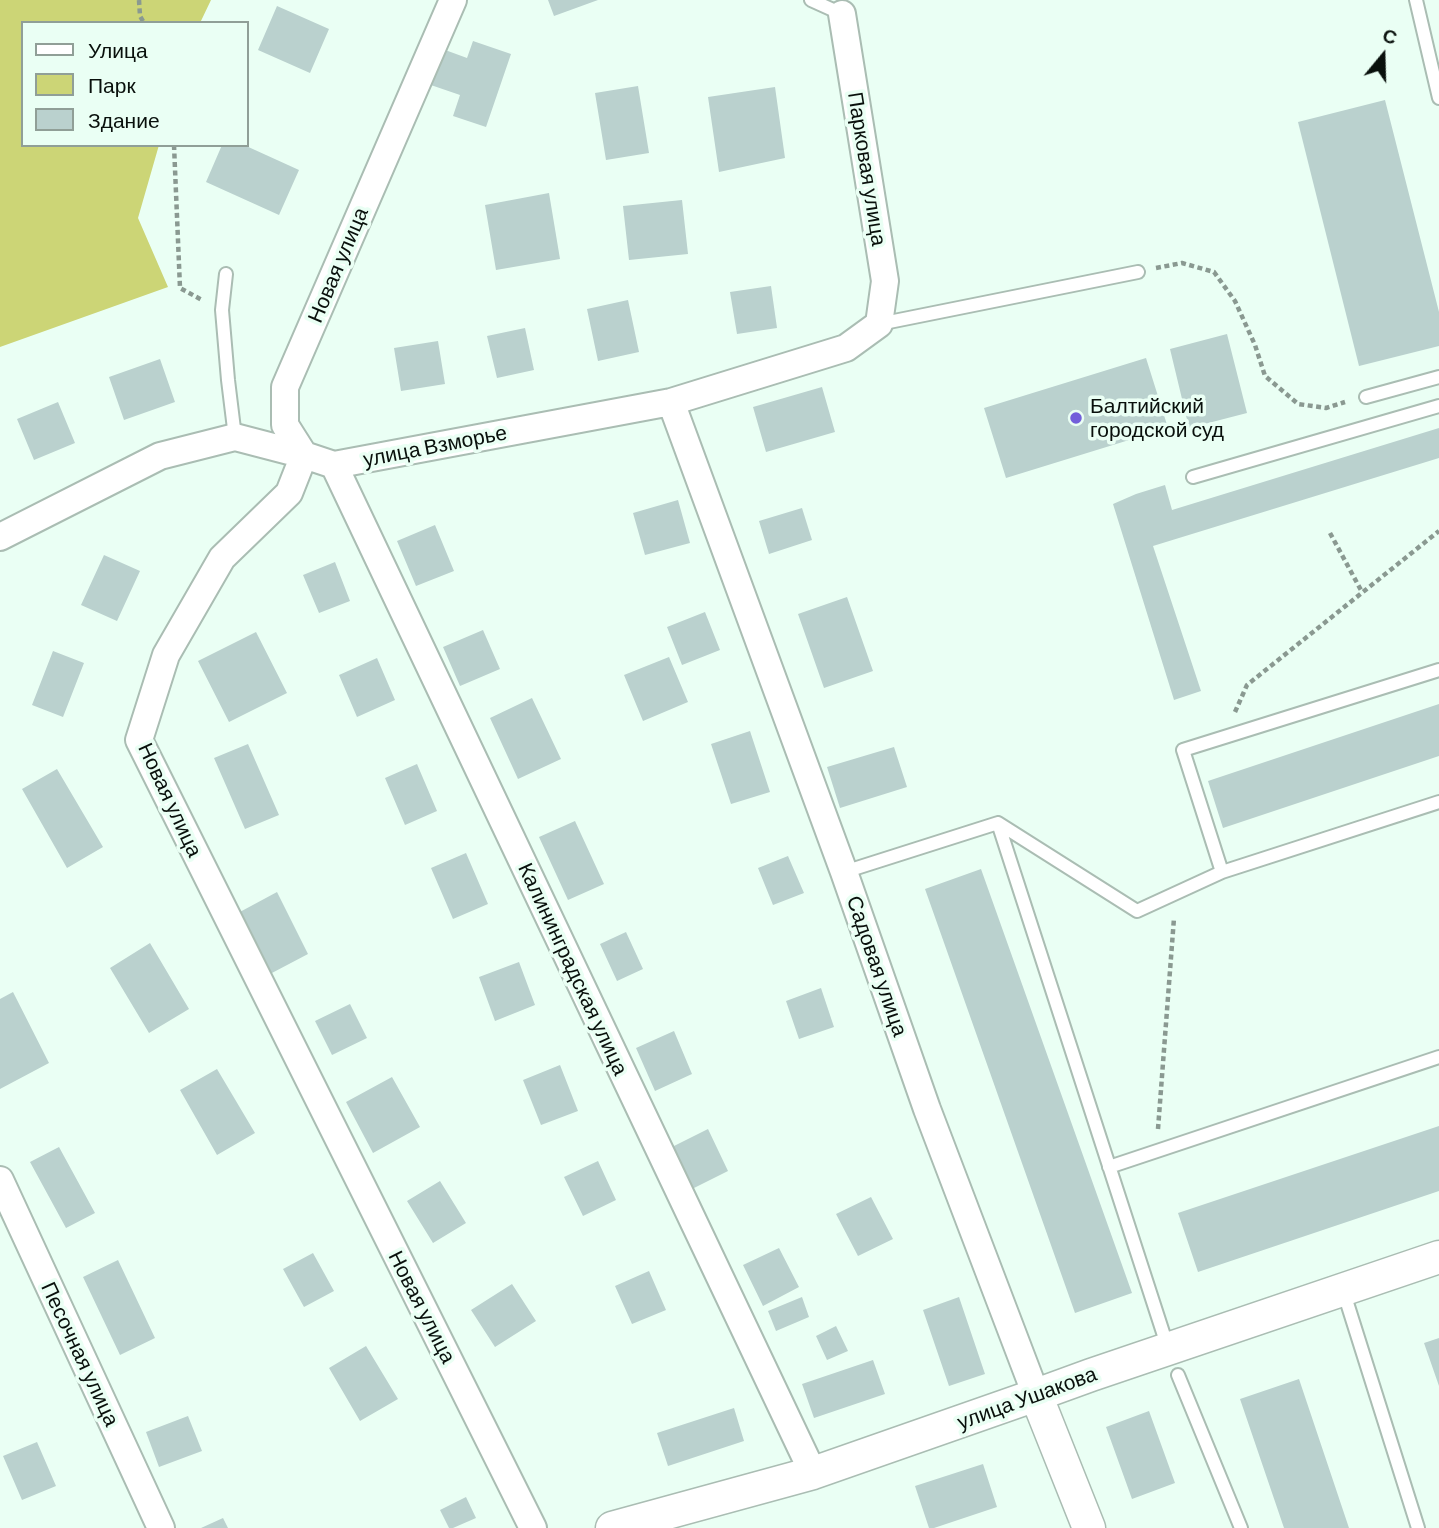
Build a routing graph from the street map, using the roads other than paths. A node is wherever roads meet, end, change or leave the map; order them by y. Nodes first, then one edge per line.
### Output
1 (453, 0) edge
2 (811, 0) edge
3 (1416, 0) edge
4 (842, 14) joint
5 (1439, 98) edge
6 (1138, 272) road end
7 (226, 274) dead end
8 (878, 324) junction
9 (1439, 376) edge
10 (1366, 397) road end
11 (671, 402) junction
12 (1439, 406) edge
13 (235, 437) junction
14 (303, 455) junction
15 (334, 465) junction
16 (1193, 477) dead end
17 (0, 537) edge
18 (1439, 670) edge
19 (1439, 802) edge
20 (998, 823) junction
21 (844, 872) junction
22 (1222, 872) junction
23 (1439, 1058) edge
24 (1109, 1167) junction
25 (0, 1180) edge
26 (1439, 1257) edge
27 (1343, 1290) junction
28 (1173, 1362) junction
29 (1035, 1395) junction
30 (813, 1473) junction
31 (161, 1528) edge
32 (533, 1528) edge
33 (612, 1528) edge
34 (1089, 1528) edge
35 (1241, 1528) edge
36 (1418, 1528) edge

1 - 14 street, Новая улица
2 - 4 lane
3 - 5 lane
4 - 8 street, Парковая улица
6 - 8 lane
7 - 13 lane
8 - 11 street, улица Взморье
9 - 10 lane
11 - 15 street, улица Взморье
11 - 21 street, Садовая улица
12 - 16 lane
13 - 14 street, улица Взморье
13 - 17 street, улица Взморье
14 - 15 street, улица Взморье
14 - 32 street, Новая улица
15 - 30 street, Калининградская улица
18 - 22 lane
19 - 22 lane
20 - 21 lane
20 - 22 lane
20 - 24 lane
21 - 29 street, Садовая улица
23 - 24 lane
24 - 28 lane
25 - 31 street, Песочная улица
26 - 27 street, улица Ушакова
27 - 28 street, улица Ушакова
27 - 36 lane
28 - 29 street, улица Ушакова
28 - 35 lane
29 - 30 street, улица Ушакова
29 - 34 street, Садовая улица
30 - 33 street, улица Ушакова

